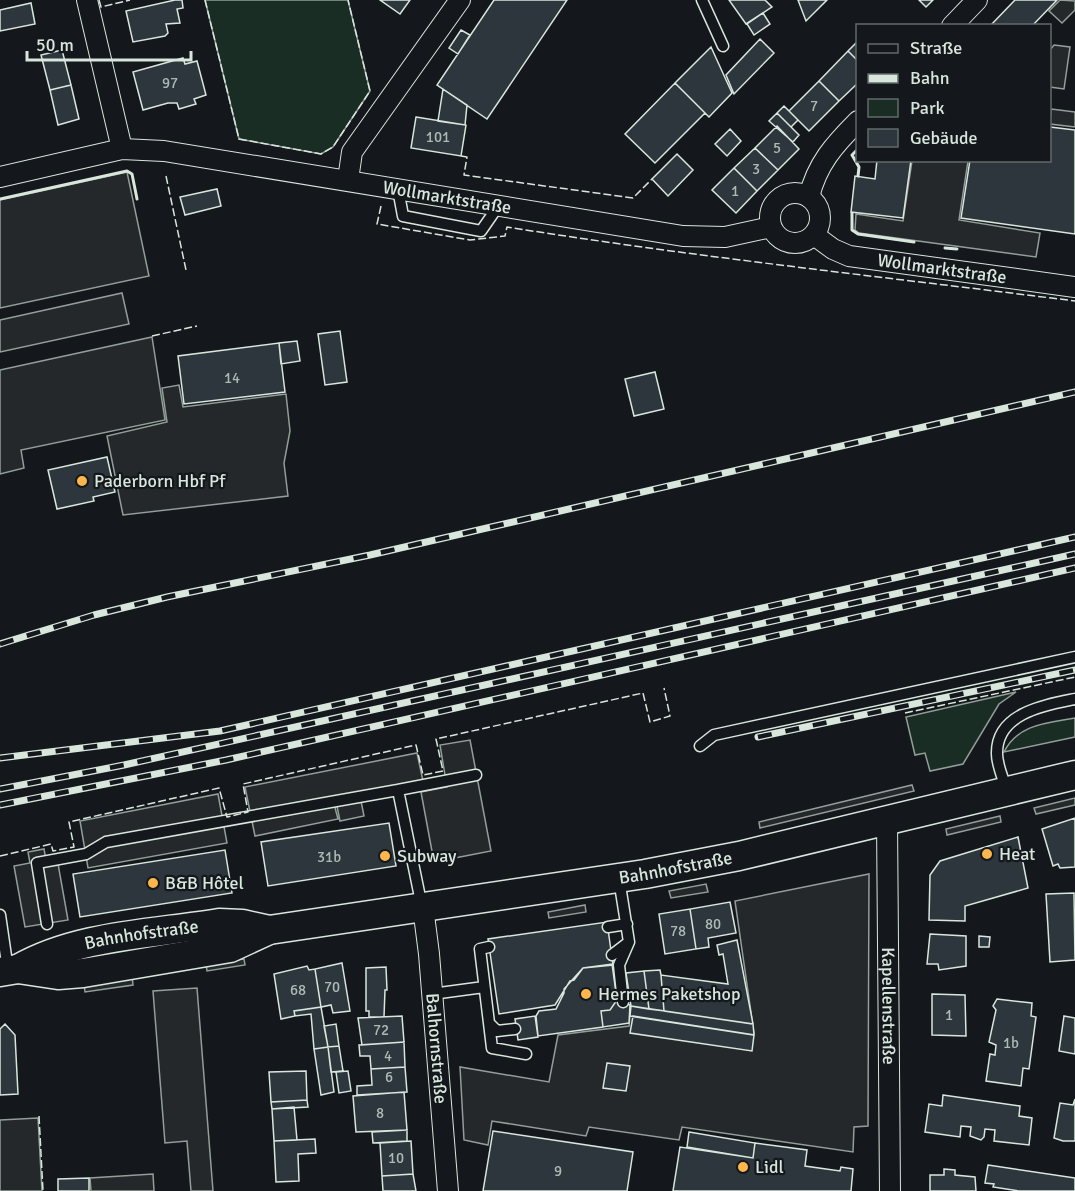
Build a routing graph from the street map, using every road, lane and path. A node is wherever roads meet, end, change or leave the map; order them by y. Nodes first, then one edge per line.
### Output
1 (87, 0) edge
2 (460, 0) edge
3 (702, 0) edge
4 (977, 0) edge
5 (954, 24) edge
6 (723, 46) dead end
7 (856, 124) edge
8 (122, 149) junction
9 (0, 177) edge
10 (348, 180) junction
11 (398, 189) junction
12 (809, 197) junction
13 (499, 205) junction
14 (771, 227) junction
15 (814, 235) junction
16 (1075, 287) edge
17 (1075, 657) edge
18 (1075, 699) edge
19 (700, 746) dead end
20 (476, 775) dead end
21 (1075, 775) edge
22 (398, 790) junction
23 (1008, 791) junction
24 (887, 820) junction
25 (619, 879) junction
26 (423, 907) junction
27 (0, 915) edge
28 (47, 924) dead end
29 (627, 924) junction
30 (608, 927) dead end
31 (629, 942) junction
32 (489, 947) dead end
33 (612, 955) dead end
34 (9, 971) edge
35 (484, 987) junction
36 (432, 994) junction
37 (623, 1002) dead end
38 (489, 1023) junction
39 (515, 1029) dead end
40 (526, 1054) dead end
41 (447, 1191) edge
42 (890, 1191) edge

1 - 8 street
2 - 10 street
3 - 6 lane
4 - 5 street
7 - 12 street
8 - 9 street, Wollmarktstraße
8 - 10 street, Wollmarktstraße
10 - 11 street, Wollmarktstraße
11 - 13 street, Wollmarktstraße
11 - 13 lane
12 - 14 street
12 - 15 street
13 - 14 street, Wollmarktstraße
14 - 15 street
15 - 16 street, Wollmarktstraße
17 - 19 lane
18 - 23 lane
20 - 22 lane
21 - 23 main road, Bahnhofstraße
22 - 26 lane
22 - 28 lane
23 - 24 main road, Bahnhofstraße
24 - 25 main road, Bahnhofstraße
24 - 42 street, Kapellenstraße
25 - 26 main road, Bahnhofstraße
25 - 29 lane
26 - 34 main road, Bahnhofstraße
26 - 36 street, Balhornstraße
27 - 34 lane
29 - 30 lane
29 - 31 lane
31 - 33 lane
31 - 37 lane
32 - 35 lane
35 - 36 lane
35 - 38 lane
36 - 41 street, Balhornstraße
38 - 39 lane
38 - 40 lane

